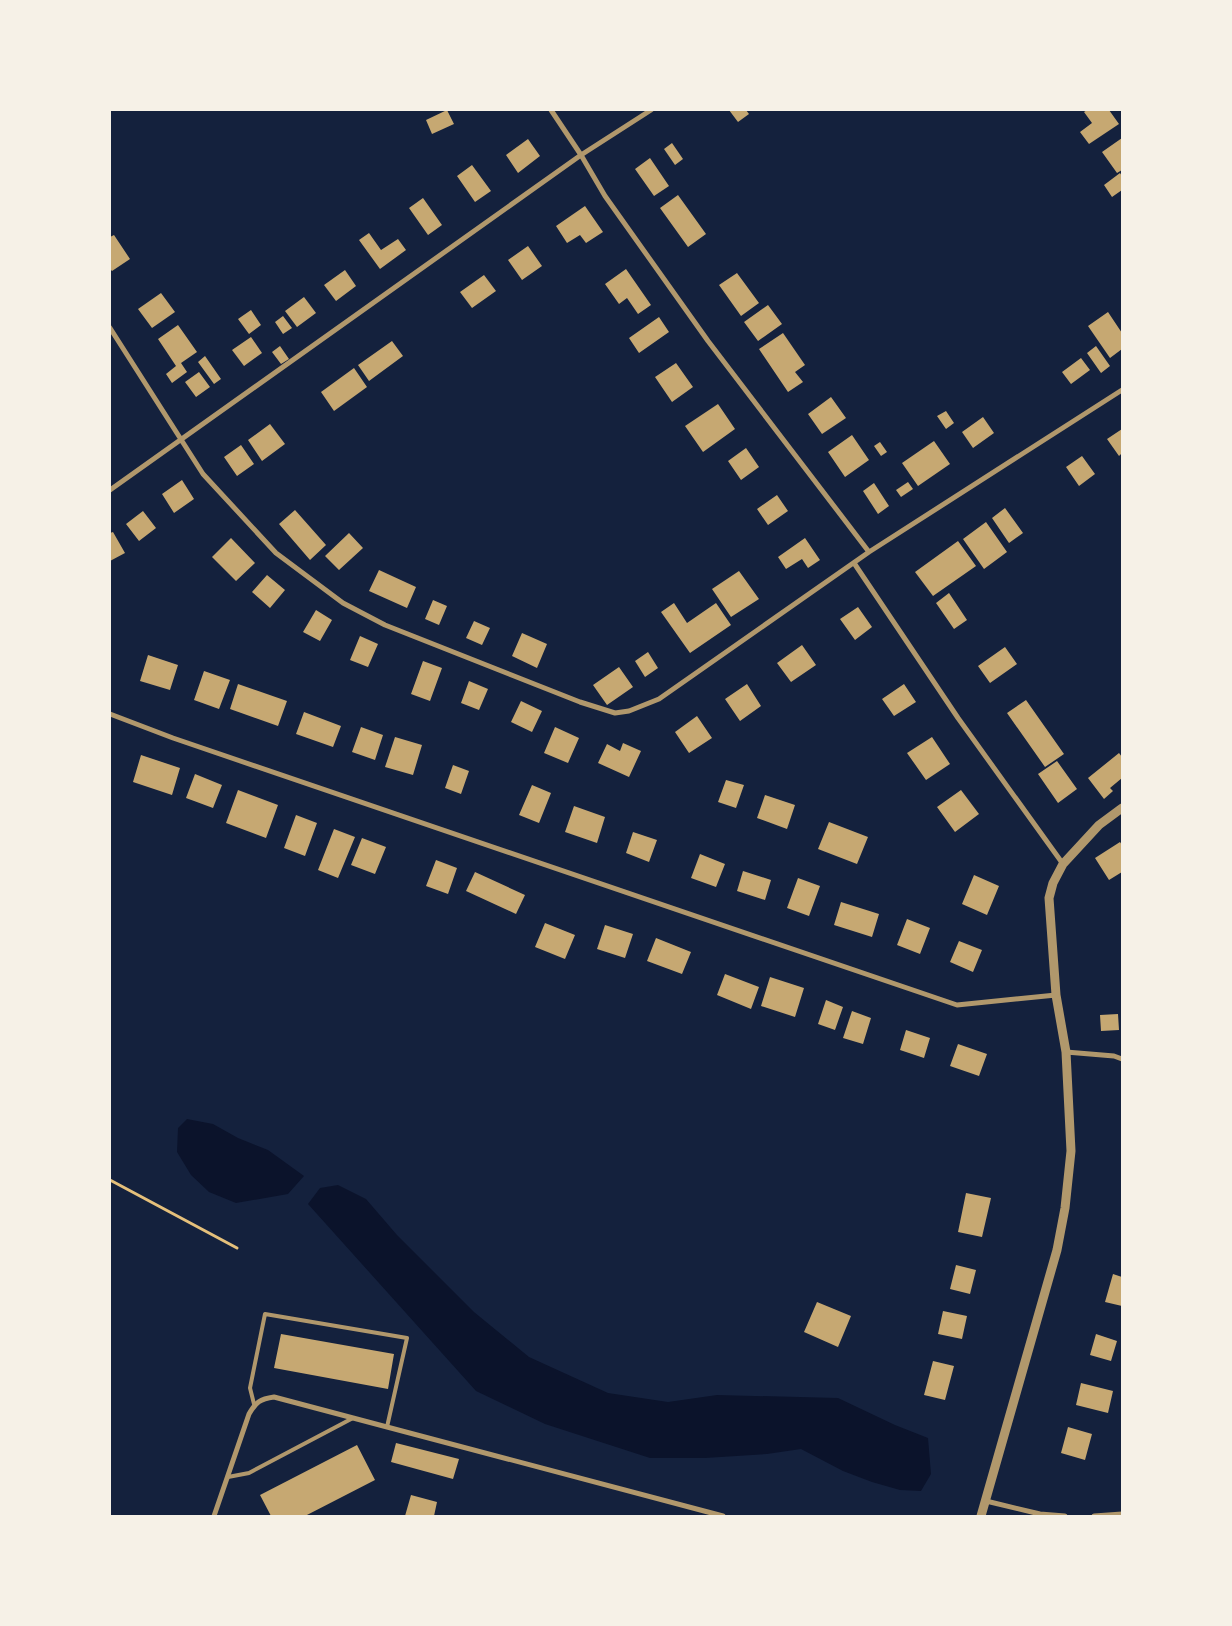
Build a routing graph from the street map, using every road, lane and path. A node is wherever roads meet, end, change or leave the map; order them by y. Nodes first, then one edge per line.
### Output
1 (551, 110) edge
2 (651, 110) edge
3 (582, 155) junction
4 (110, 328) edge
5 (1122, 390) edge
6 (181, 439) junction
7 (110, 490) edge
8 (870, 552) junction
9 (854, 563) junction
10 (110, 714) edge
11 (1122, 808) edge
12 (1063, 864) junction
13 (1056, 995) junction
14 (1066, 1052) junction
15 (1122, 1059) edge
16 (110, 1180) edge
17 (237, 1248) dead end
18 (254, 1404) junction
19 (353, 1418) junction
20 (387, 1427) junction
21 (228, 1476) junction
22 (986, 1501) junction
23 (1122, 1514) edge
24 (214, 1516) edge
25 (722, 1516) edge
26 (981, 1516) edge
27 (1065, 1516) edge
28 (1094, 1516) edge

1 - 3 street
2 - 3 street
3 - 6 street
3 - 8 street
4 - 6 street
5 - 8 street
6 - 7 street
6 - 9 street
8 - 9 street
9 - 12 street
10 - 13 street
11 - 12 street
12 - 13 street
13 - 14 street
14 - 15 street
14 - 22 street
16 - 17 path
18 - 19 street
18 - 20 lane
18 - 21 street
19 - 20 street
19 - 21 lane
20 - 25 street
21 - 24 street
22 - 26 street
22 - 27 street
23 - 28 street

